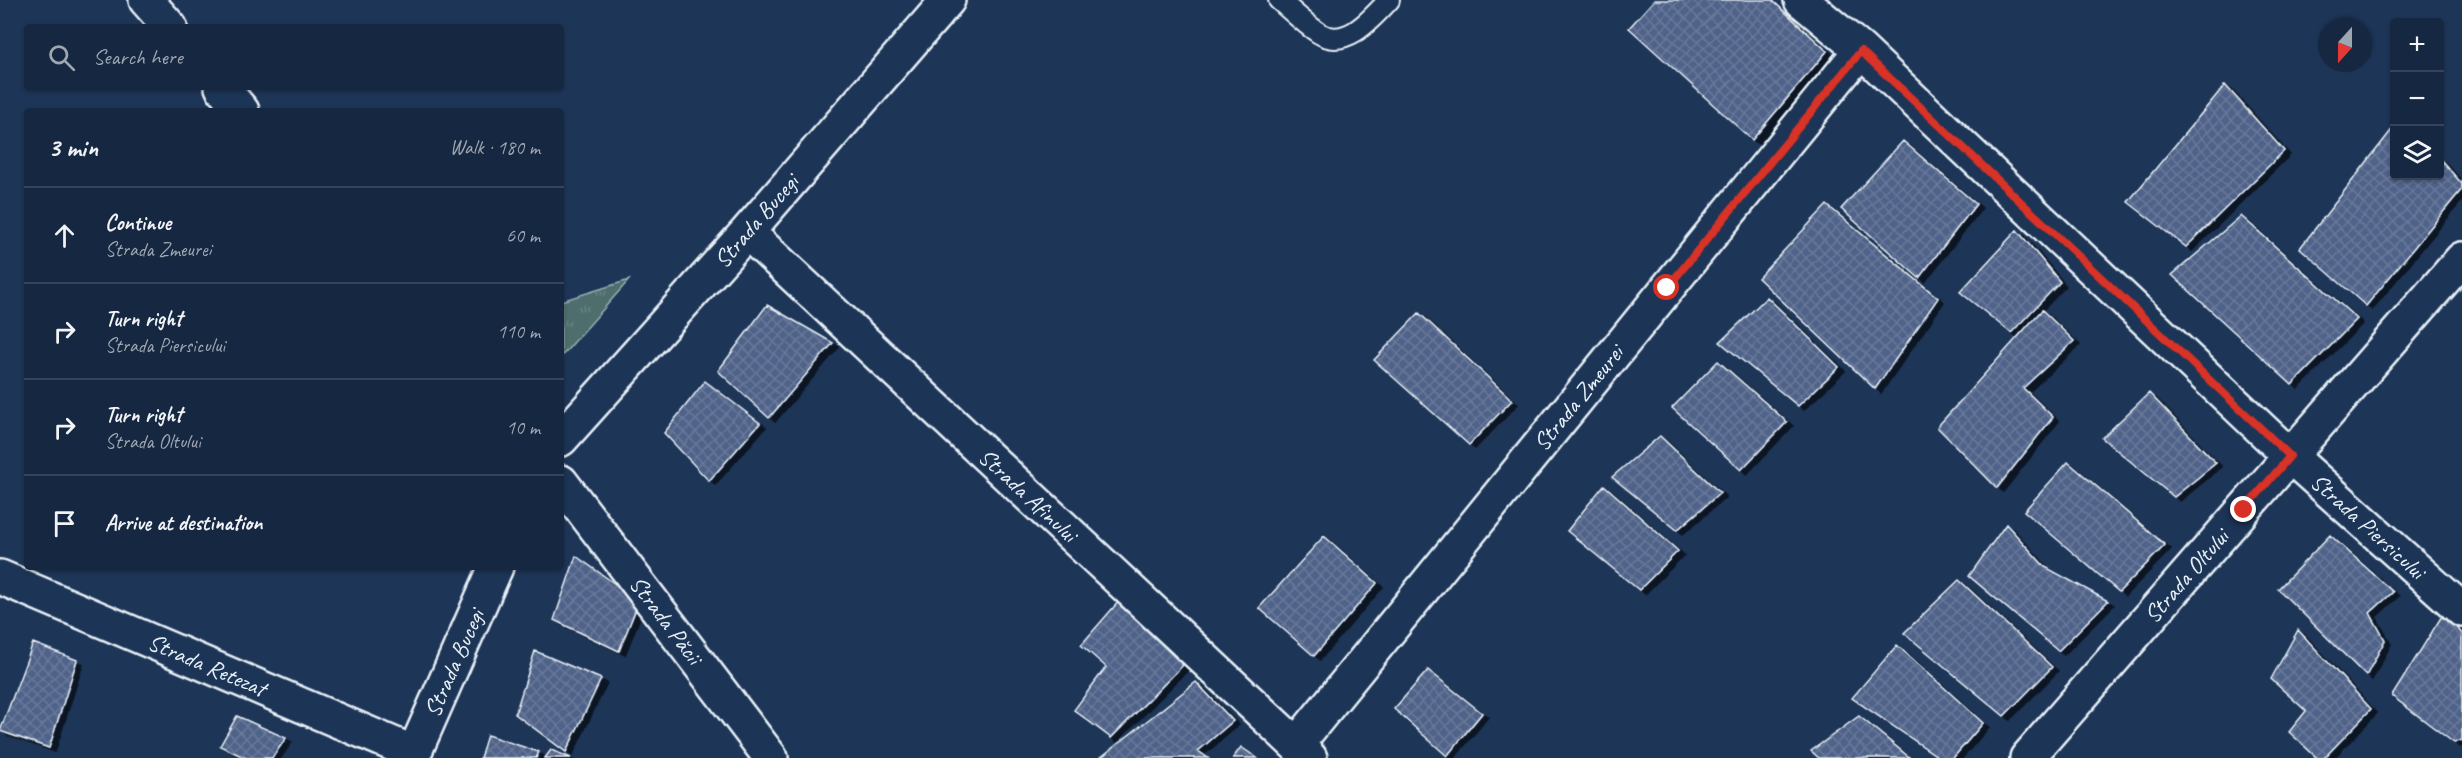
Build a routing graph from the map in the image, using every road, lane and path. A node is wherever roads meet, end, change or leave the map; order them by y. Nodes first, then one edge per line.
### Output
1 (146, 0) edge
2 (948, 0) edge
3 (1279, 0) edge
4 (1389, 0) edge
5 (1801, 0) edge
6 (167, 24) edge
7 (1861, 51) junction
8 (224, 90) edge
9 (240, 108) edge
10 (747, 232) junction
11 (2462, 259) edge
12 (564, 436) edge
13 (2290, 456) junction
14 (564, 486) edge
15 (495, 570) edge
16 (0, 577) edge
17 (2462, 610) edge
18 (1303, 752) edge
19 (413, 756) edge
20 (771, 758) edge
21 (2027, 758) edge

1 - 6 street
2 - 10 street, Strada Bucegi
3 - 4 lane
5 - 7 street, Strada Piersicului
7 - 13 street, Strada Piersicului
7 - 18 street, Strada Zmeurei
8 - 9 street
10 - 12 street, Strada Bucegi
10 - 18 street, Strada Afinului
11 - 13 street, Strada Oltului
13 - 17 street, Strada Piersicului
13 - 21 street, Strada Oltului
14 - 20 street, Strada Păcii
15 - 19 street, Strada Bucegi
16 - 19 street, Strada Retezat

